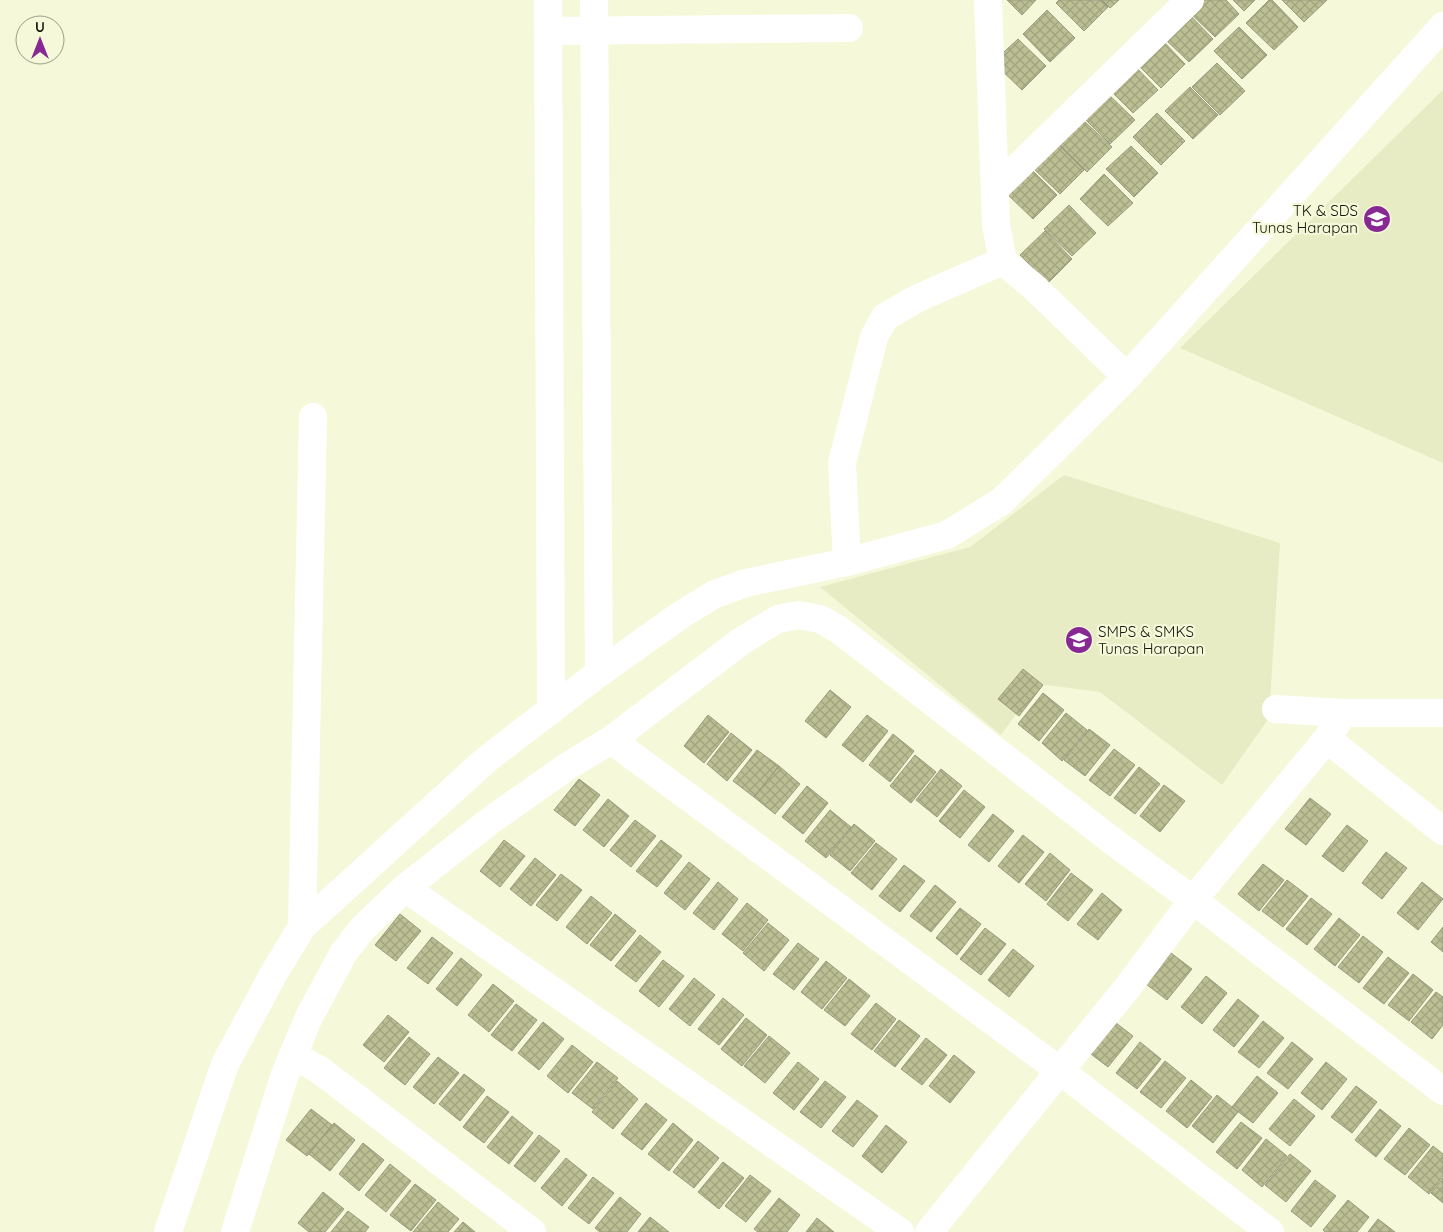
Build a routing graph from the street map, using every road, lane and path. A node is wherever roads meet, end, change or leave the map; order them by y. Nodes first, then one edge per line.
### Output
1 (548, 0) edge
2 (594, 0) edge
3 (988, 0) edge
4 (1190, 0) edge
5 (850, 28) dead end
6 (594, 30) junction
7 (548, 31) junction
8 (1441, 33) edge
9 (995, 190) junction
10 (1003, 261) junction
11 (1127, 376) junction
12 (313, 417) dead end
13 (847, 562) junction
14 (599, 673) junction
15 (1276, 709) dead end
16 (550, 711) junction
17 (1344, 713) junction
18 (1443, 713) edge
19 (1327, 739) junction
20 (611, 740) junction
21 (1443, 831) edge
22 (405, 888) junction
23 (1193, 900) junction
24 (302, 927) junction
25 (293, 1055) junction
26 (1059, 1070) junction
27 (1443, 1091) edge
28 (244, 1227) edge
29 (168, 1232) edge
30 (532, 1232) edge
31 (900, 1232) edge
32 (930, 1232) edge
33 (1270, 1232) edge

1 - 7 street
2 - 6 street
3 - 9 street
4 - 9 street
5 - 6 street
6 - 7 street
6 - 14 street
7 - 16 street
8 - 11 street
9 - 10 street
10 - 11 street
10 - 13 street
11 - 13 street
12 - 24 street
13 - 14 street
14 - 16 street
15 - 17 street
16 - 24 street
17 - 18 street
17 - 19 street
19 - 21 street
19 - 23 street
20 - 22 street
20 - 23 street
20 - 26 street
22 - 25 street
22 - 31 street
23 - 26 street
23 - 27 street
24 - 29 street
25 - 28 street
25 - 30 street
26 - 32 street
26 - 33 street

